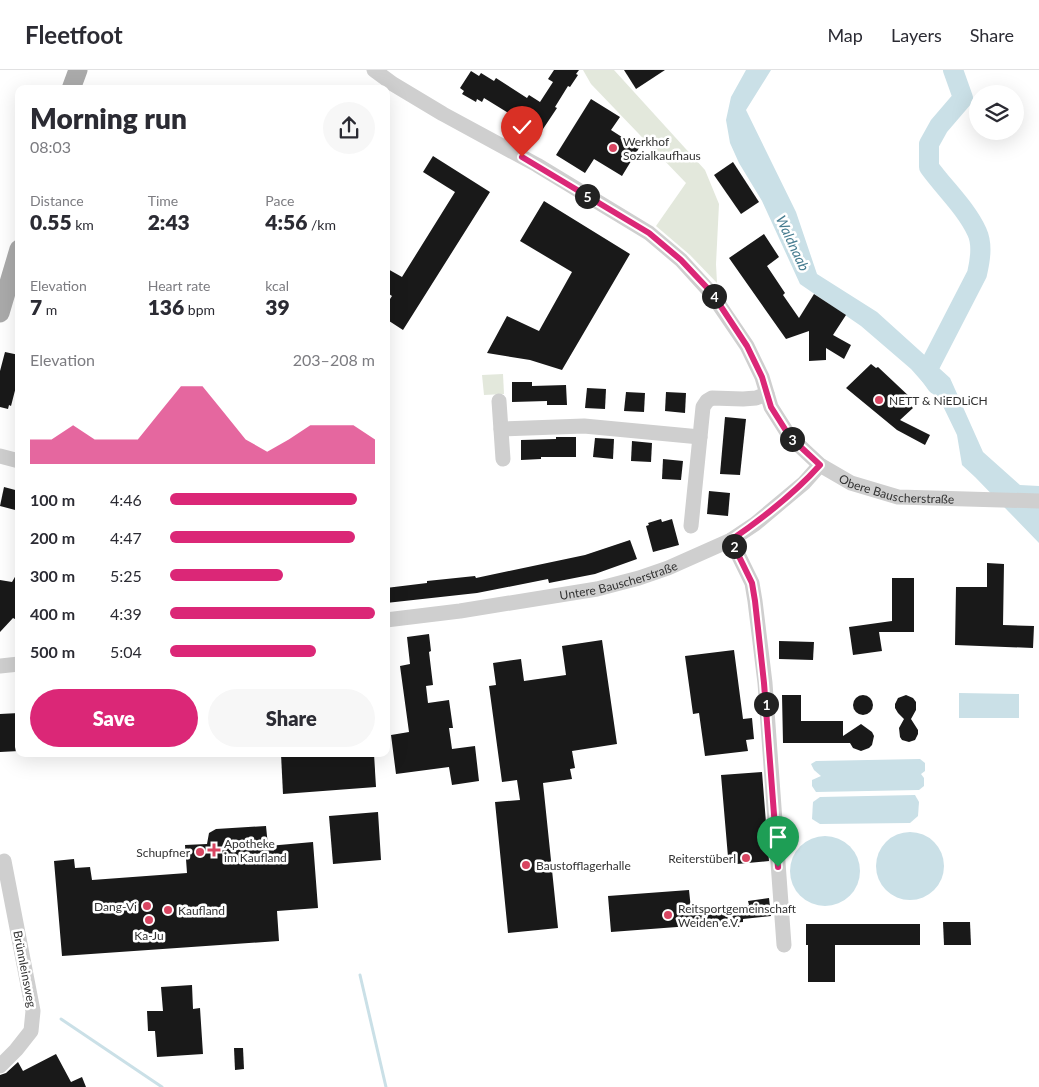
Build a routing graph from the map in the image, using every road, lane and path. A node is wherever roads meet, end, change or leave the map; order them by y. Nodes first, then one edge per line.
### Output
1 (78, 70) edge
2 (374, 70) edge
3 (72, 85) edge
4 (15, 262) edge
5 (0, 313) edge
6 (767, 394) junction
7 (499, 401) dead end
8 (501, 430) junction
9 (700, 437) junction
10 (0, 456) edge
11 (503, 459) dead end
12 (15, 460) edge
13 (820, 465) junction
14 (1039, 501) edge
15 (691, 526) dead end
16 (731, 540) junction
17 (390, 620) edge
18 (15, 664) edge
19 (0, 666) edge
20 (4, 861) dead end
21 (784, 945) dead end
22 (0, 1066) edge

1 - 3 main road
2 - 6 street, Obere Bauscherstraße
4 - 5 main road
6 - 9 street
6 - 13 street, Obere Bauscherstraße
7 - 8 street
8 - 9 street
8 - 11 street
9 - 15 street
10 - 12 street
13 - 14 street, Obere Bauscherstraße
13 - 16 street, Untere Bauscherstraße
16 - 17 street, Untere Bauscherstraße
16 - 21 street
18 - 19 street
20 - 22 street, Brünnleinsweg

